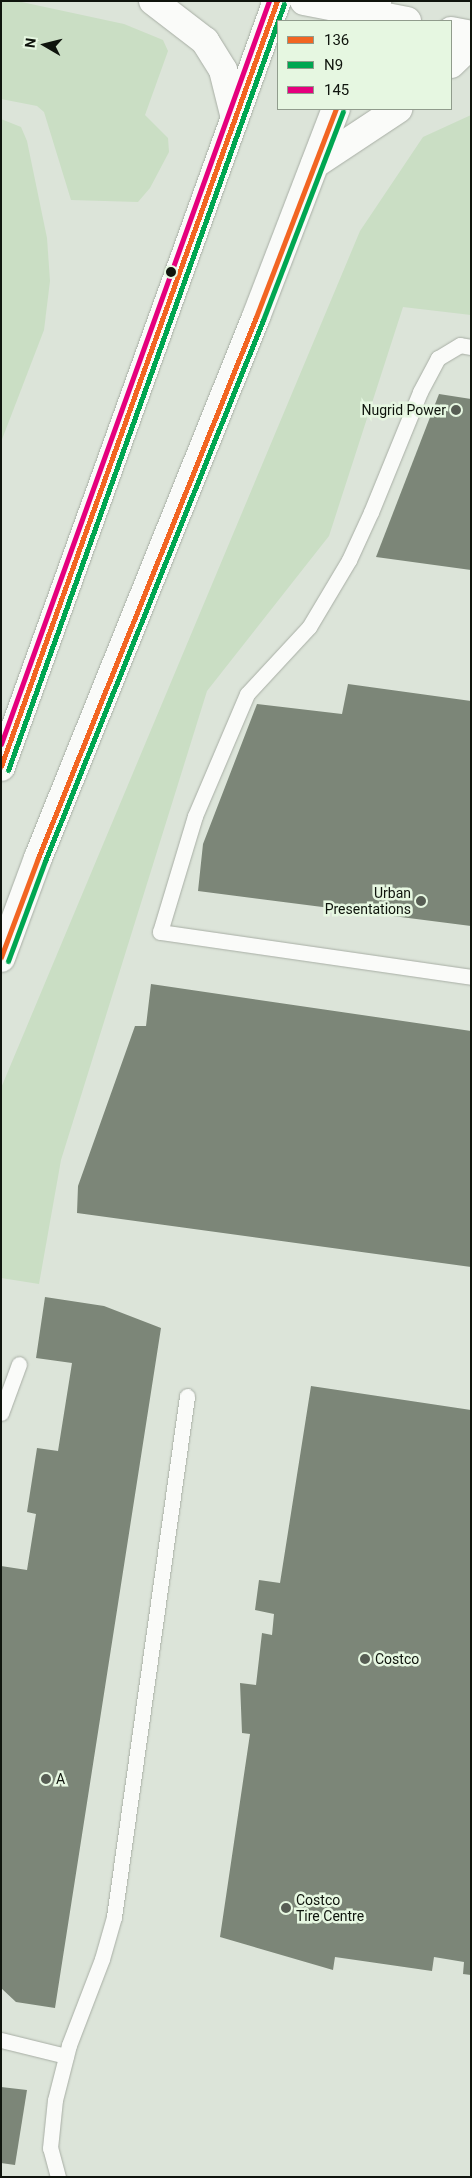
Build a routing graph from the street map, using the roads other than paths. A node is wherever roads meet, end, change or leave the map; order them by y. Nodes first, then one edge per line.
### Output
1 (153, 1) edge
2 (277, 1) edge
3 (304, 1) edge
4 (372, 12) edge
5 (403, 20) edge
6 (452, 30) edge
7 (471, 35) edge
8 (471, 45) edge
9 (452, 63) edge
10 (336, 110) edge
11 (396, 110) edge
12 (235, 118) junction
13 (315, 164) junction
14 (471, 347) edge
15 (1, 767) edge
16 (1, 958) edge
17 (471, 977) edge
18 (19, 1364) dead end
19 (187, 1396) dead end
20 (1, 1414) edge
21 (1, 2040) edge
22 (66, 2056) junction
23 (58, 2177) edge

1 - 12 main road
2 - 12 main road
3 - 4 main road
4 - 5 main road
6 - 7 main road
8 - 9 main road
10 - 13 main road
11 - 13 main road
12 - 15 main road
13 - 16 main road
14 - 17 lane
18 - 20 lane
19 - 22 lane
21 - 22 lane
22 - 23 lane

